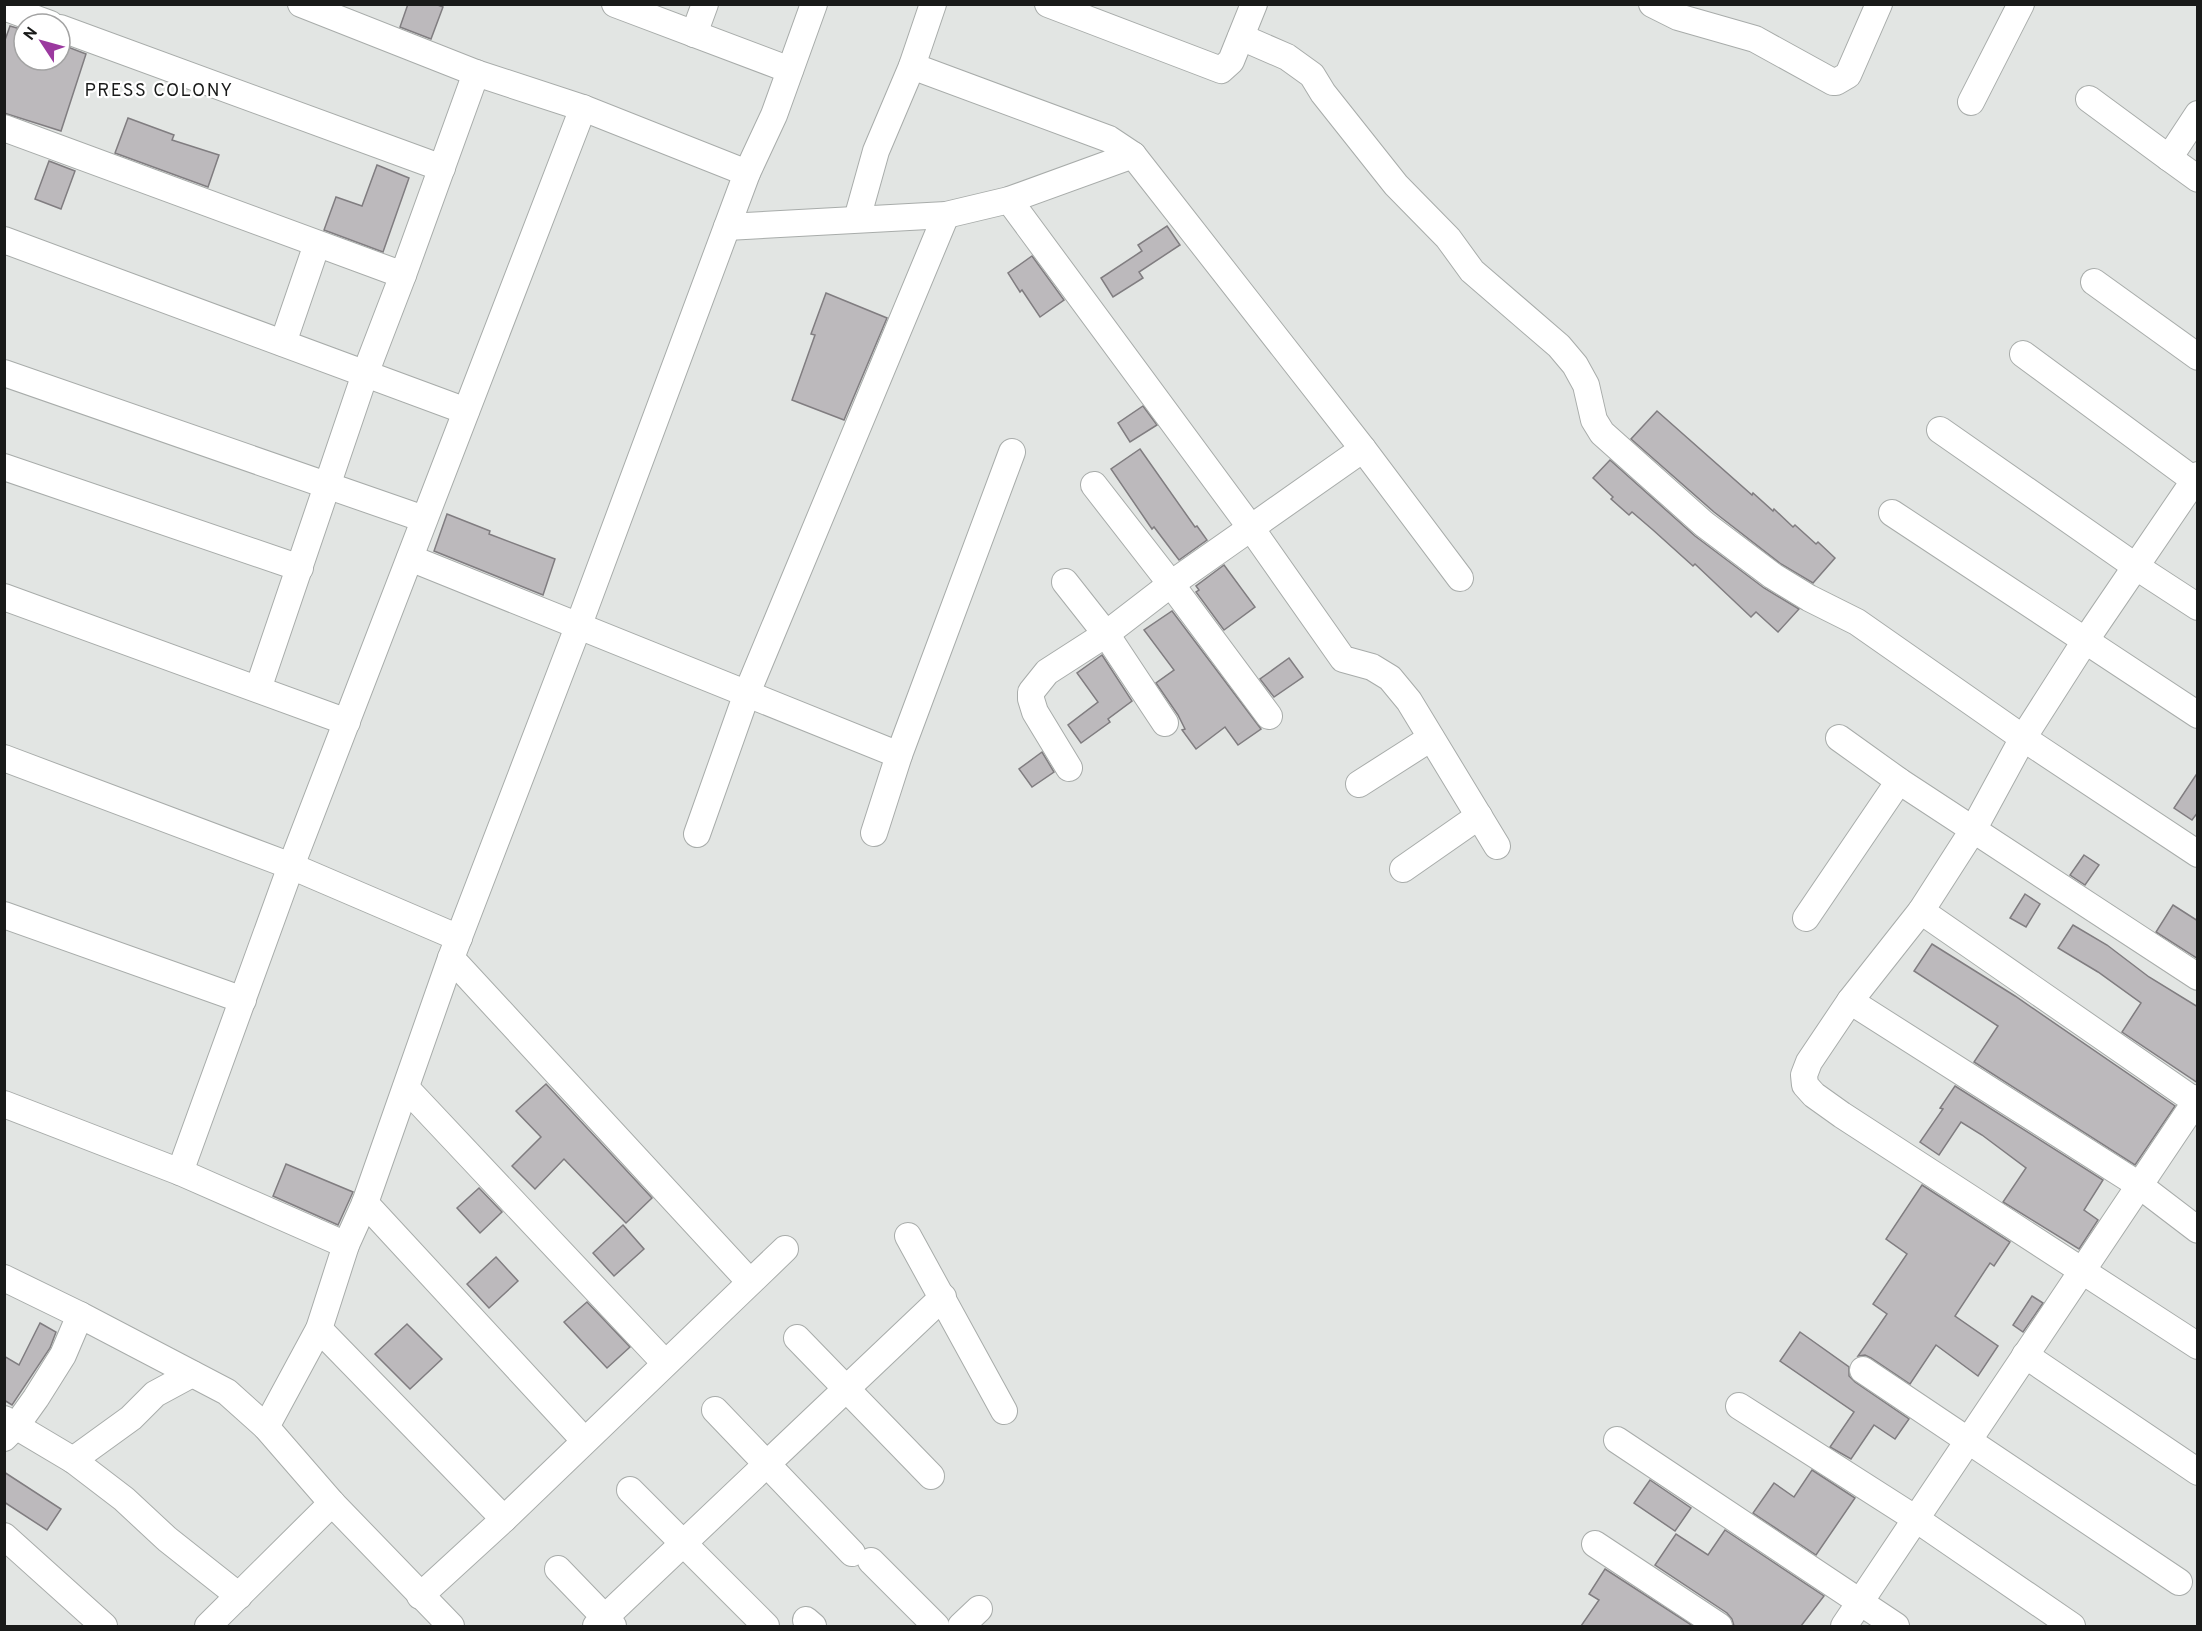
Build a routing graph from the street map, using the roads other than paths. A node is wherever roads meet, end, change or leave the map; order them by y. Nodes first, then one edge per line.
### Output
1 (301, 4) edge
2 (615, 4) edge
3 (705, 4) edge
4 (814, 4) edge
5 (933, 4) edge
6 (1048, 4) edge
7 (1254, 4) edge
8 (1652, 4) edge
9 (1879, 4) edge
10 (2021, 4) edge
11 (72, 32) edge
12 (694, 34) junction
13 (1240, 37) junction
14 (912, 66) junction
15 (790, 70) junction
16 (476, 73) junction
17 (2089, 99) dead end
18 (1971, 102) dead end
19 (583, 108) junction
20 (2198, 114) edge
21 (4, 128) edge
22 (1133, 155) junction
23 (2169, 158) junction
24 (442, 168) junction
25 (747, 173) junction
26 (2198, 179) edge
27 (1009, 200) junction
28 (946, 215) junction
29 (857, 219) junction
30 (727, 227) junction
31 (4, 240) edge
32 (317, 244) junction
33 (403, 275) junction
34 (2094, 282) dead end
35 (283, 343) junction
36 (2023, 354) dead end
37 (2198, 357) edge
38 (4, 373) edge
39 (365, 374) junction
40 (466, 411) junction
41 (1940, 430) dead end
42 (1363, 449) junction
43 (1012, 452) dead end
44 (4, 467) edge
45 (2196, 479) edge
46 (1094, 485) dead end
47 (329, 486) junction
48 (1892, 513) dead end
49 (424, 519) junction
50 (1251, 528) junction
51 (410, 558) junction
52 (2135, 566) junction
53 (300, 568) junction
54 (1460, 578) dead end
55 (1065, 582) dead end
56 (1171, 584) junction
57 (4, 597) edge
58 (2198, 606) edge
59 (578, 627) junction
60 (1106, 634) junction
61 (2085, 641) junction
62 (258, 689) junction
63 (747, 693) junction
64 (2198, 715) edge
65 (1269, 716) dead end
66 (347, 722) junction
67 (1166, 723) dead end
68 (1431, 738) junction
69 (1839, 738) dead end
70 (2023, 738) junction
71 (899, 755) junction
72 (4, 758) edge
73 (1070, 768) dead end
74 (1899, 781) junction
75 (1359, 784) dead end
76 (1479, 816) junction
77 (1973, 830) junction
78 (873, 833) dead end
79 (697, 834) dead end
80 (1497, 846) dead end
81 (2198, 854) edge
82 (291, 867) junction
83 (1403, 869) dead end
84 (1921, 911) junction
85 (4, 915) edge
86 (1806, 918) dead end
87 (455, 948) junction
88 (2198, 977) edge
89 (243, 1000) junction
90 (1850, 1001) junction
91 (406, 1088) junction
92 (2197, 1101) edge
93 (4, 1104) edge
94 (180, 1172) junction
95 (2139, 1185) junction
96 (365, 1203) junction
97 (2198, 1230) edge
98 (908, 1236) dead end
99 (346, 1245) junction
100 (785, 1249) dead end
101 (2081, 1271) junction
102 (4, 1278) edge
103 (750, 1282) junction
104 (943, 1297) junction
105 (80, 1315) junction
106 (319, 1329) junction
107 (797, 1338) dead end
108 (2198, 1346) edge
109 (2025, 1355) junction
110 (665, 1363) junction
111 (1863, 1370) dead end
112 (192, 1374) junction
113 (846, 1389) junction
114 (1739, 1406) dead end
115 (715, 1410) dead end
116 (1004, 1412) dead end
117 (266, 1427) junction
118 (8, 1428) edge
119 (584, 1440) junction
120 (1617, 1440) dead end
121 (1969, 1440) junction
122 (73, 1460) junction
123 (767, 1465) junction
124 (2198, 1472) edge
125 (931, 1476) dead end
126 (630, 1490) dead end
127 (332, 1503) junction
128 (504, 1519) junction
129 (1916, 1519) junction
130 (4, 1536) edge
131 (684, 1544) junction
132 (1595, 1544) dead end
133 (558, 1569) dead end
134 (2180, 1582) dead end
135 (239, 1596) junction
136 (420, 1596) junction
137 (1860, 1602) junction
138 (979, 1609) dead end
139 (604, 1624) edge
140 (104, 1626) edge
141 (208, 1626) edge
142 (451, 1626) edge
143 (766, 1626) edge
144 (936, 1626) edge
145 (961, 1626) edge
146 (1719, 1626) edge
147 (1844, 1626) edge
148 (1896, 1626) edge
149 (2072, 1626) edge

1 - 16 street
2 - 12 street
3 - 12 street
4 - 15 street
5 - 14 street
6 - 13 street
7 - 13 street
8 - 9 street
10 - 18 street
11 - 24 street
12 - 15 street
13 - 70 street
14 - 22 street
14 - 29 street
15 - 25 street
16 - 19 street
16 - 24 street
17 - 23 street
19 - 25 street
19 - 40 street
20 - 23 street
21 - 32 street
22 - 27 street
22 - 42 street
23 - 26 street
24 - 33 street
25 - 30 street
27 - 28 street
27 - 50 street
28 - 29 street
28 - 63 street
29 - 30 street
30 - 59 street
31 - 35 street
32 - 33 street
32 - 35 street
33 - 39 street
34 - 37 street
35 - 39 street
36 - 45 street
38 - 47 street
39 - 40 street
39 - 47 street
40 - 49 street
41 - 52 street
42 - 50 street
42 - 54 street
43 - 71 street
44 - 53 street
45 - 52 street
46 - 56 street
47 - 49 street
47 - 53 street
48 - 61 street
49 - 51 street
50 - 56 street
50 - 68 street
51 - 59 street
51 - 66 street
52 - 58 street
52 - 61 street
53 - 62 street
55 - 60 street
56 - 60 street
56 - 65 street
57 - 62 street
59 - 63 street
59 - 87 street
60 - 67 street
60 - 73 street
61 - 64 street
61 - 70 street
62 - 66 street
63 - 71 street
63 - 79 street
66 - 82 street
68 - 75 street
68 - 76 street
69 - 74 street
70 - 77 street
70 - 81 street
71 - 78 street
72 - 82 street
74 - 77 street
74 - 86 street
76 - 80 street
76 - 83 street
77 - 84 street
77 - 88 street
82 - 87 street
82 - 89 street
84 - 90 street
84 - 92 street
85 - 89 street
87 - 91 street
87 - 103 street
89 - 94 street
90 - 95 street
90 - 101 street
91 - 96 street
91 - 110 street
92 - 95 street
93 - 94 street
94 - 99 street
95 - 97 street
95 - 101 street
96 - 99 street
96 - 119 street
98 - 104 street
99 - 106 street
100 - 103 street
101 - 108 street
101 - 109 street
102 - 105 street
103 - 110 street
104 - 113 street
104 - 116 street
105 - 112 street
105 - 118 street
106 - 117 street
106 - 128 street
107 - 113 street
109 - 121 street
109 - 124 street
110 - 119 street
111 - 121 street
112 - 117 street
112 - 122 street
113 - 123 street
113 - 125 street
114 - 129 street
115 - 123 street
117 - 127 street
118 - 122 street
119 - 128 street
120 - 137 street
121 - 129 street
121 - 134 street
122 - 135 street
123 - 131 street
123 - 144 street
126 - 131 street
127 - 135 street
127 - 136 street
128 - 136 street
129 - 137 street
129 - 149 street
130 - 140 street
131 - 139 street
131 - 143 street
132 - 146 street
133 - 139 street
135 - 141 street
136 - 142 street
137 - 147 street
137 - 148 street
138 - 145 street

